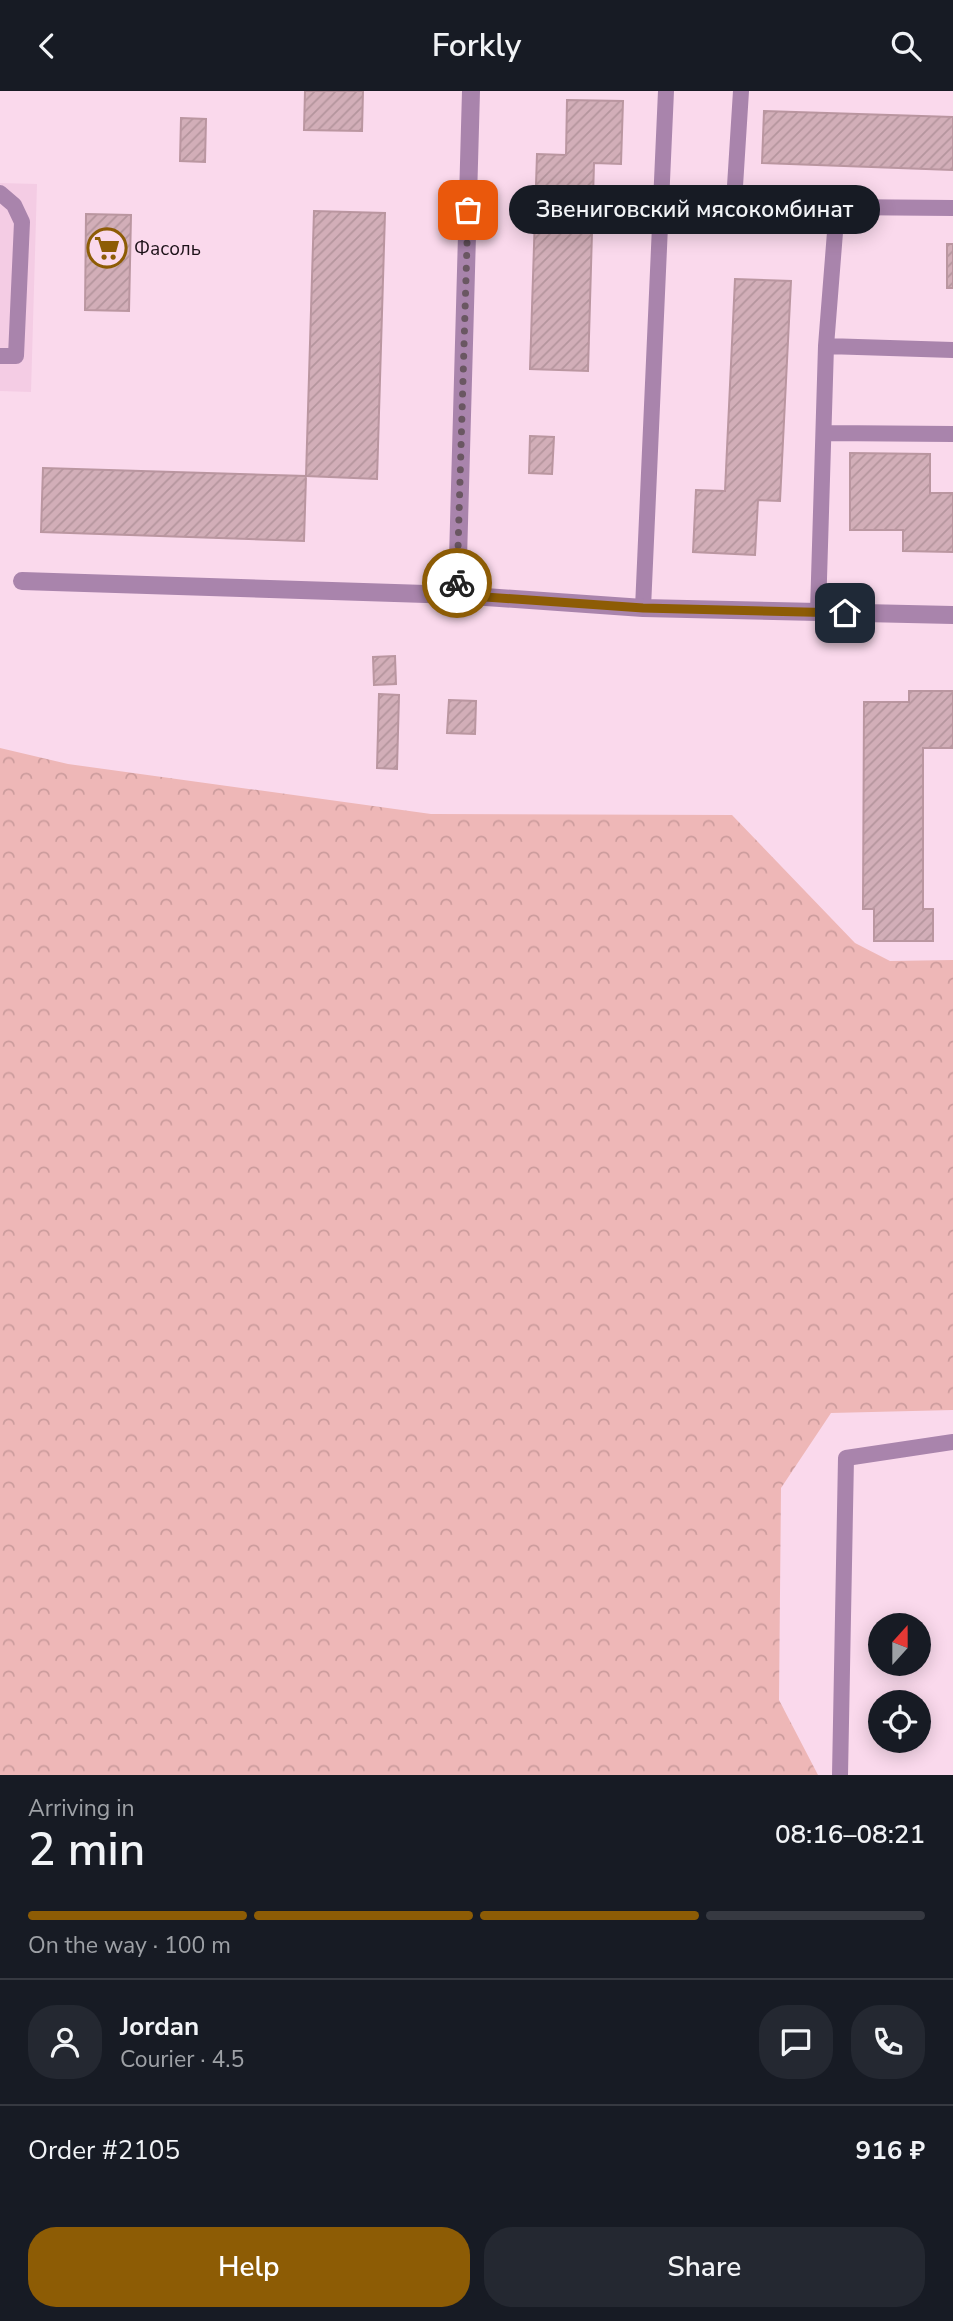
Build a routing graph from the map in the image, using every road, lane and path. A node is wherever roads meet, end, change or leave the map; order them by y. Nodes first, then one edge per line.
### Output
1 (471, 91) edge
2 (666, 91) edge
3 (741, 91) edge
4 (0, 193) edge
5 (837, 207) junction
6 (953, 208) edge
7 (826, 346) junction
8 (953, 350) edge
9 (0, 356) edge
10 (824, 433) junction
11 (953, 434) edge
12 (22, 581) dead end
13 (457, 595) junction
14 (643, 608) junction
15 (818, 612) junction
16 (953, 615) edge
17 (953, 1441) edge
18 (841, 1775) edge

1 - 13 street
2 - 14 lane
3 - 5 lane
4 - 9 lane
5 - 6 lane
5 - 7 lane
7 - 8 lane
7 - 10 lane
10 - 11 lane
10 - 15 lane
12 - 13 street
13 - 14 street
14 - 15 street
15 - 16 street
17 - 18 lane

